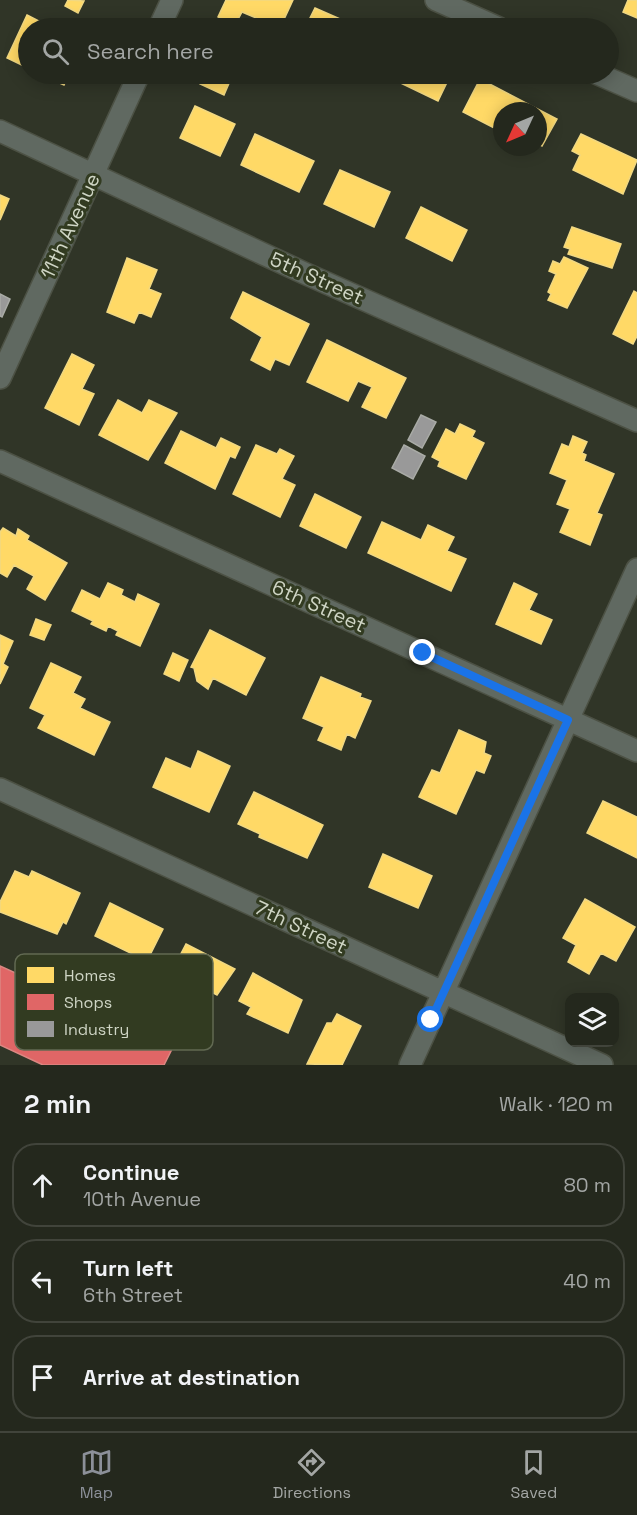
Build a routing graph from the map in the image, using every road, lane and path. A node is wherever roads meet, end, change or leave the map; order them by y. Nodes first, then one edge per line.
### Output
1 (172, 0) edge
2 (436, 0) edge
3 (164, 18) edge
4 (476, 18) edge
5 (619, 83) edge
6 (134, 84) edge
7 (637, 91) edge
8 (0, 131) edge
9 (94, 174) junction
10 (0, 378) edge
11 (637, 421) edge
12 (0, 461) edge
13 (637, 569) edge
14 (568, 720) junction
15 (637, 751) edge
16 (0, 789) edge
17 (443, 993) junction
18 (410, 1065) edge
19 (602, 1065) edge

1 - 3 street
2 - 4 street
5 - 7 street
6 - 9 street, 11th Avenue
8 - 9 street, 5th Street
9 - 10 street, 11th Avenue
9 - 11 street, 5th Street
12 - 14 street, 6th Street
13 - 14 street
14 - 15 street, 6th Street
14 - 17 street
16 - 17 street, 7th Street
17 - 18 street
17 - 19 street, 7th Street

